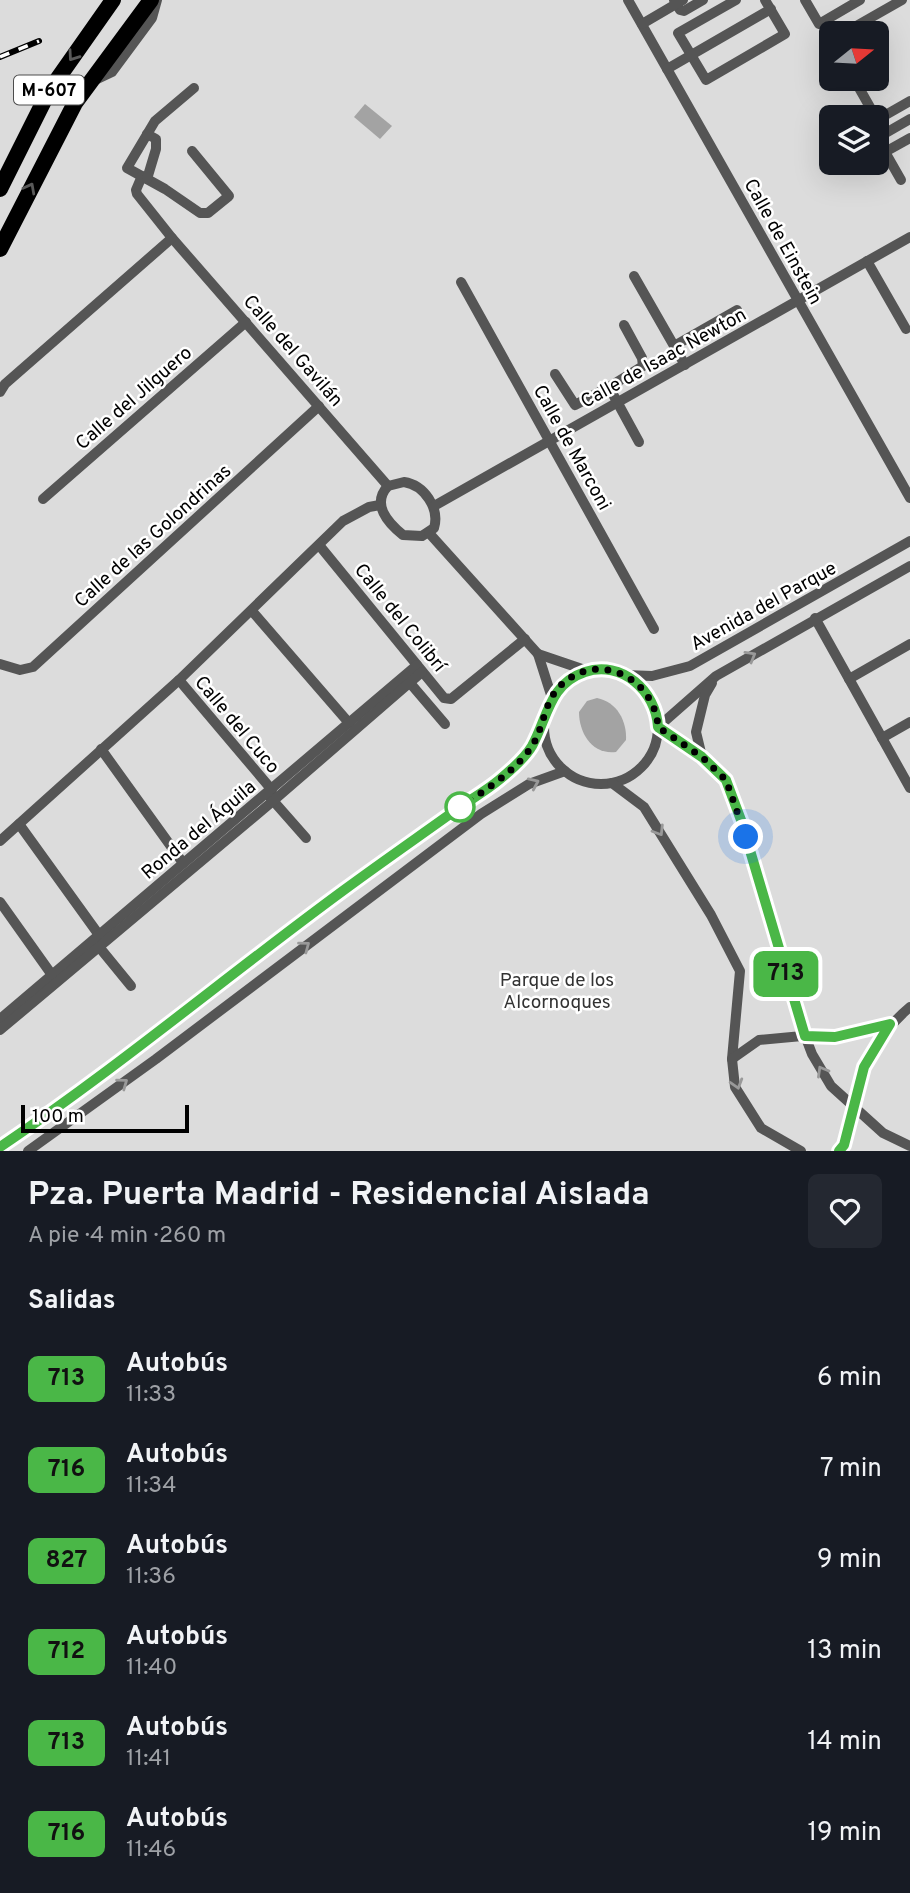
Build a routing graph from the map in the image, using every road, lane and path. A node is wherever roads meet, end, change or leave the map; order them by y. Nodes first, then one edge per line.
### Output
1 (113, 0) edge
2 (151, 0) edge
3 (157, 0) edge
4 (628, 0) edge
5 (703, 0) edge
6 (736, 0) edge
7 (805, 0) edge
8 (860, 0) edge
9 (902, 0) edge
10 (678, 1) edge
11 (768, 5) edge
12 (865, 21) edge
13 (642, 24) junction
14 (691, 55) junction
15 (667, 69) junction
16 (90, 82) junction
17 (194, 88) dead end
18 (861, 91) edge
19 (910, 101) edge
20 (910, 119) edge
21 (889, 131) edge
22 (147, 134) junction
23 (910, 138) edge
24 (889, 150) edge
25 (191, 151) dead end
26 (889, 159) edge
27 (144, 178) junction
28 (901, 180) dead end
29 (0, 189) edge
30 (910, 237) edge
31 (172, 238) junction
32 (0, 249) edge
33 (867, 261) junction
34 (634, 275) dead end
35 (461, 282) dead end
36 (798, 300) junction
37 (737, 310) dead end
38 (246, 322) junction
39 (624, 325) dead end
40 (906, 329) dead end
41 (674, 346) junction
42 (685, 365) junction
43 (555, 374) dead end
44 (609, 387) junction
45 (0, 392) edge
46 (618, 402) junction
47 (319, 406) junction
48 (550, 441) junction
49 (639, 442) dead end
50 (388, 486) junction
51 (910, 498) edge
52 (43, 499) dead end
53 (380, 505) junction
54 (433, 506) junction
55 (429, 533) junction
56 (910, 541) edge
57 (319, 545) junction
58 (910, 565) edge
59 (252, 611) junction
60 (815, 618) junction
61 (654, 629) dead end
62 (525, 639) junction
63 (910, 644) edge
64 (538, 654) junction
65 (0, 664) edge
66 (420, 668) junction
67 (588, 671) junction
68 (625, 675) junction
69 (716, 676) junction
70 (849, 679) junction
71 (179, 680) junction
72 (410, 683) junction
73 (552, 698) junction
74 (544, 721) junction
75 (910, 722) edge
76 (349, 723) junction
77 (445, 724) dead end
78 (658, 727) junction
79 (882, 738) junction
80 (101, 749) junction
81 (702, 757) junction
82 (565, 771) junction
83 (612, 783) junction
84 (910, 788) edge
85 (270, 795) junction
86 (19, 824) junction
87 (306, 838) dead end
88 (0, 841) edge
89 (183, 863) junction
90 (0, 902) edge
91 (97, 941) junction
92 (52, 975) junction
93 (131, 986) dead end
94 (910, 1007) edge
95 (0, 1019) edge
96 (890, 1024) junction
97 (0, 1030) edge
98 (805, 1036) junction
99 (732, 1059) junction
100 (852, 1108) junction
101 (910, 1146) edge
102 (0, 1147) edge
103 (28, 1151) edge
104 (801, 1151) edge
105 (839, 1151) edge

1 -> 29 highway, M-607
2 - 16 highway, M-607
3 - 16 street
4 - 13 street, Calle de Einstein
5 - 10 street
6 - 14 street
7 - 8 street
9 - 12 street
10 - 13 street
11 - 14 street
11 - 14 street
13 - 15 street, Calle de Einstein
14 - 15 street
15 - 36 street, Calle de Einstein
32 -> 16 highway, M-607
17 - 22 street
18 - 19 street
20 - 21 street
22 - 27 street
22 - 27 street
23 - 24 street
25 - 27 street
26 - 28 street
27 - 31 street, Calle del Gavilán
30 - 33 street, Calle de Isaac Newton
31 - 38 street, Calle del Gavilán
31 - 45 street
33 - 36 street, Calle de Isaac Newton
33 - 40 street
34 - 41 street
35 - 48 street, Calle de Marconi
36 - 42 street, Calle de Isaac Newton
36 - 51 street, Calle de Einstein
37 - 41 street
38 - 47 street, Calle del Gavilán
38 - 52 street, Calle del Jilguero
39 - 44 street
41 - 42 street
42 - 46 street, Calle de Isaac Newton
43 - 44 street
44 - 46 street
46 - 48 street, Calle de Isaac Newton
46 - 49 street
47 - 50 street, Calle del Gavilán
47 - 65 street, Calle de las Golondrinas
48 - 54 street, Calle de Isaac Newton
48 - 61 street, Calle de Marconi
50 - 53 street
50 - 54 street
53 - 55 street
53 - 57 street
54 - 55 street
55 - 62 street
56 - 68 street, Avenida del Parque
57 - 59 street
57 - 66 street, Calle del Colibrí
58 - 60 street, Avenida del Parque
59 - 71 street
59 - 76 street
69 -> 60 street, Avenida del Parque
60 - 70 street
62 - 64 street
62 - 66 street, Calle del Colibrí
63 - 70 street
64 - 67 street
64 - 73 street
66 - 72 street
66 - 76 street, Ronda del Águila
67 - 68 street
67 - 73 street
68 - 78 street
69 - 78 street, Avenida del Parque
69 - 81 street
70 - 79 street
71 - 80 street
71 - 85 street, Calle del Cuco
72 - 77 street
72 - 85 street
73 - 74 street
74 - 82 street
74 - 102 street
75 - 79 street
76 - 85 street, Ronda del Águila
78 - 81 street
78 - 83 street
79 - 84 street
80 - 86 street
80 - 89 street
81 - 98 street
82 - 83 street
103 -> 82 street
83 -> 99 street
85 - 87 street, Calle del Cuco
85 - 89 street, Ronda del Águila
85 - 91 street
86 - 88 street
86 - 91 street
89 - 91 street, Ronda del Águila
90 - 92 street
91 - 92 street, Ronda del Águila
91 - 93 street
91 - 97 street
92 - 95 street, Ronda del Águila
94 - 96 street
96 - 98 street
96 - 100 street
98 - 99 street
100 -> 98 street
99 -> 104 street
100 - 101 street
100 - 105 street

